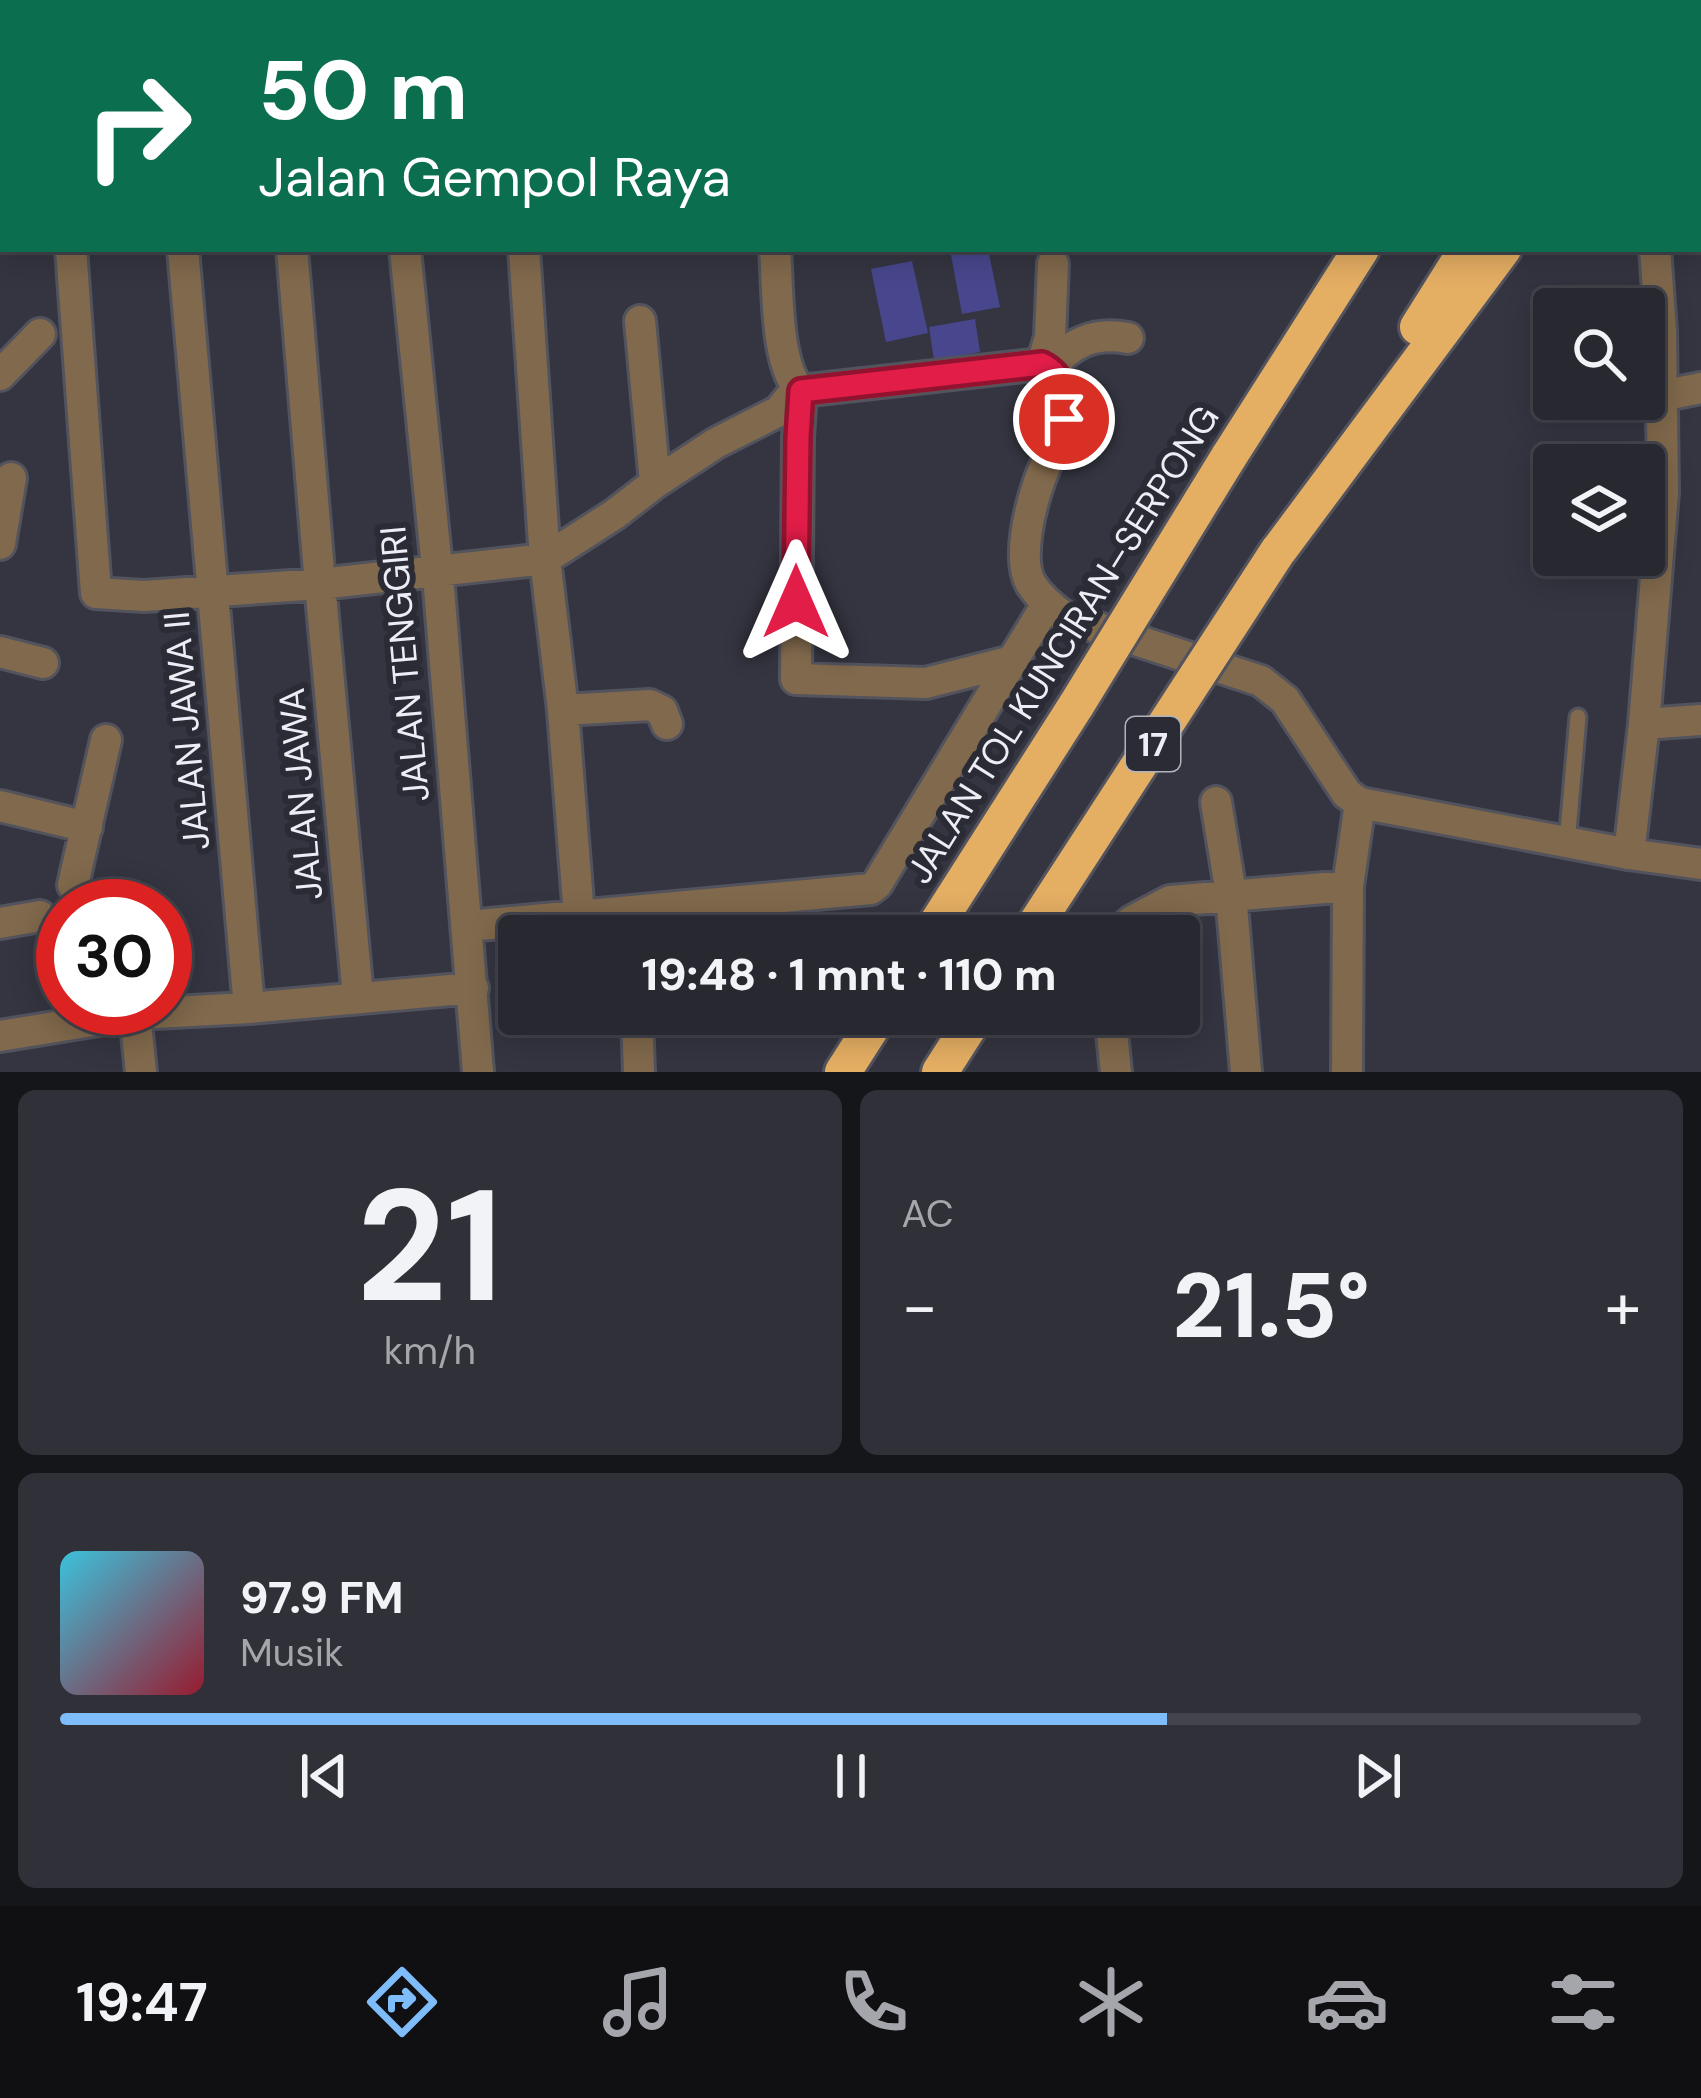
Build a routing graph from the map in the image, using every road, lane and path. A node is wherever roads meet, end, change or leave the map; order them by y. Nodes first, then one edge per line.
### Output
1 (71, 252) edge
2 (184, 252) edge
3 (292, 252) edge
4 (405, 252) edge
5 (524, 252) edge
6 (775, 252) edge
7 (1334, 252) edge
8 (1359, 252) edge
9 (1465, 252) edge
10 (1501, 252) edge
11 (1654, 252) edge
12 (1053, 264) dead end
13 (1657, 288) edge
14 (640, 321) dead end
15 (40, 334) dead end
16 (1128, 338) dead end
17 (1046, 366) junction
18 (0, 375) edge
19 (1701, 388) edge
20 (799, 390) junction
21 (1665, 395) edge
22 (1265, 396) junction
23 (1662, 420) edge
24 (10, 478) dead end
25 (655, 483) junction
26 (0, 544) edge
27 (1278, 550) junction
28 (545, 559) junction
29 (436, 573) junction
30 (320, 584) junction
31 (212, 590) junction
32 (1047, 604) junction
33 (0, 652) edge
34 (1012, 661) junction
35 (43, 663) dead end
36 (563, 710) junction
37 (1578, 717) dead end
38 (1701, 720) edge
39 (667, 724) dead end
40 (1644, 724) junction
41 (106, 740) dead end
42 (1216, 802) dead end
43 (1360, 803) junction
44 (0, 806) edge
45 (87, 827) junction
46 (1567, 843) junction
47 (1629, 854) junction
48 (1701, 864) edge
49 (75, 879) edge
50 (1348, 886) junction
51 (1231, 894) junction
52 (579, 915) edge
53 (690, 915) edge
54 (942, 915) edge
55 (1042, 915) edge
56 (1143, 915) edge
57 (36, 917) edge
58 (0, 923) edge
59 (498, 923) edge
60 (467, 926) junction
61 (472, 988) junction
62 (358, 997) junction
63 (249, 1008) junction
64 (192, 1011) edge
65 (36, 1030) edge
66 (137, 1035) edge
67 (638, 1035) edge
68 (867, 1035) edge
69 (964, 1035) edge
70 (1112, 1035) edge
71 (0, 1036) edge
72 (141, 1072) edge
73 (478, 1072) edge
74 (639, 1072) edge
75 (843, 1072) edge
76 (940, 1072) edge
77 (1116, 1072) edge
78 (1246, 1072) edge
79 (1347, 1072) edge

1 - 31 street
2 - 31 street, JALAN JAWA II
3 - 30 street, JALAN JAWA
4 - 29 street, JALAN TENGGIRI
5 - 28 street
6 - 20 street
7 - 22 highway
8 - 22 highway, 17
9 - 27 highway, 17
10 - 27 highway
11 - 13 street
12 - 17 street
14 - 25 street
15 - 18 street
16 - 17 street
17 - 20 street
17 - 32 street
19 - 21 street
20 - 25 street
20 - 34 street
22 - 54 highway, JALAN TOL KUNCIRAN–SERPONG / 17, bridge
23 - 40 street
24 - 26 street
25 - 28 street
27 - 55 highway, 17, bridge
28 - 29 street
28 - 36 street
29 - 30 street
29 - 60 street, JALAN TENGGIRI
30 - 31 street
30 - 62 street, JALAN JAWA
31 - 63 street, JALAN JAWA II
32 - 34 street
32 - 43 street
33 - 35 street
34 - 53 street
36 - 39 street
36 - 52 street
37 - 46 lane
38 - 40 street
40 - 47 street
41 - 45 street
42 - 51 street
43 - 46 street
43 - 50 street
44 - 45 street
45 - 49 street
46 - 47 street
47 - 48 street
50 - 51 street
50 - 79 street
51 - 56 street
51 - 78 street
57 - 58 street
59 - 60 street
60 - 61 street, JALAN TENGGIRI
61 - 62 street
61 - 73 street, JALAN TENGGIRI
62 - 63 street
63 - 64 street
65 - 71 street
66 - 72 street
67 - 74 street
68 - 75 highway
69 - 76 highway
70 - 77 street

